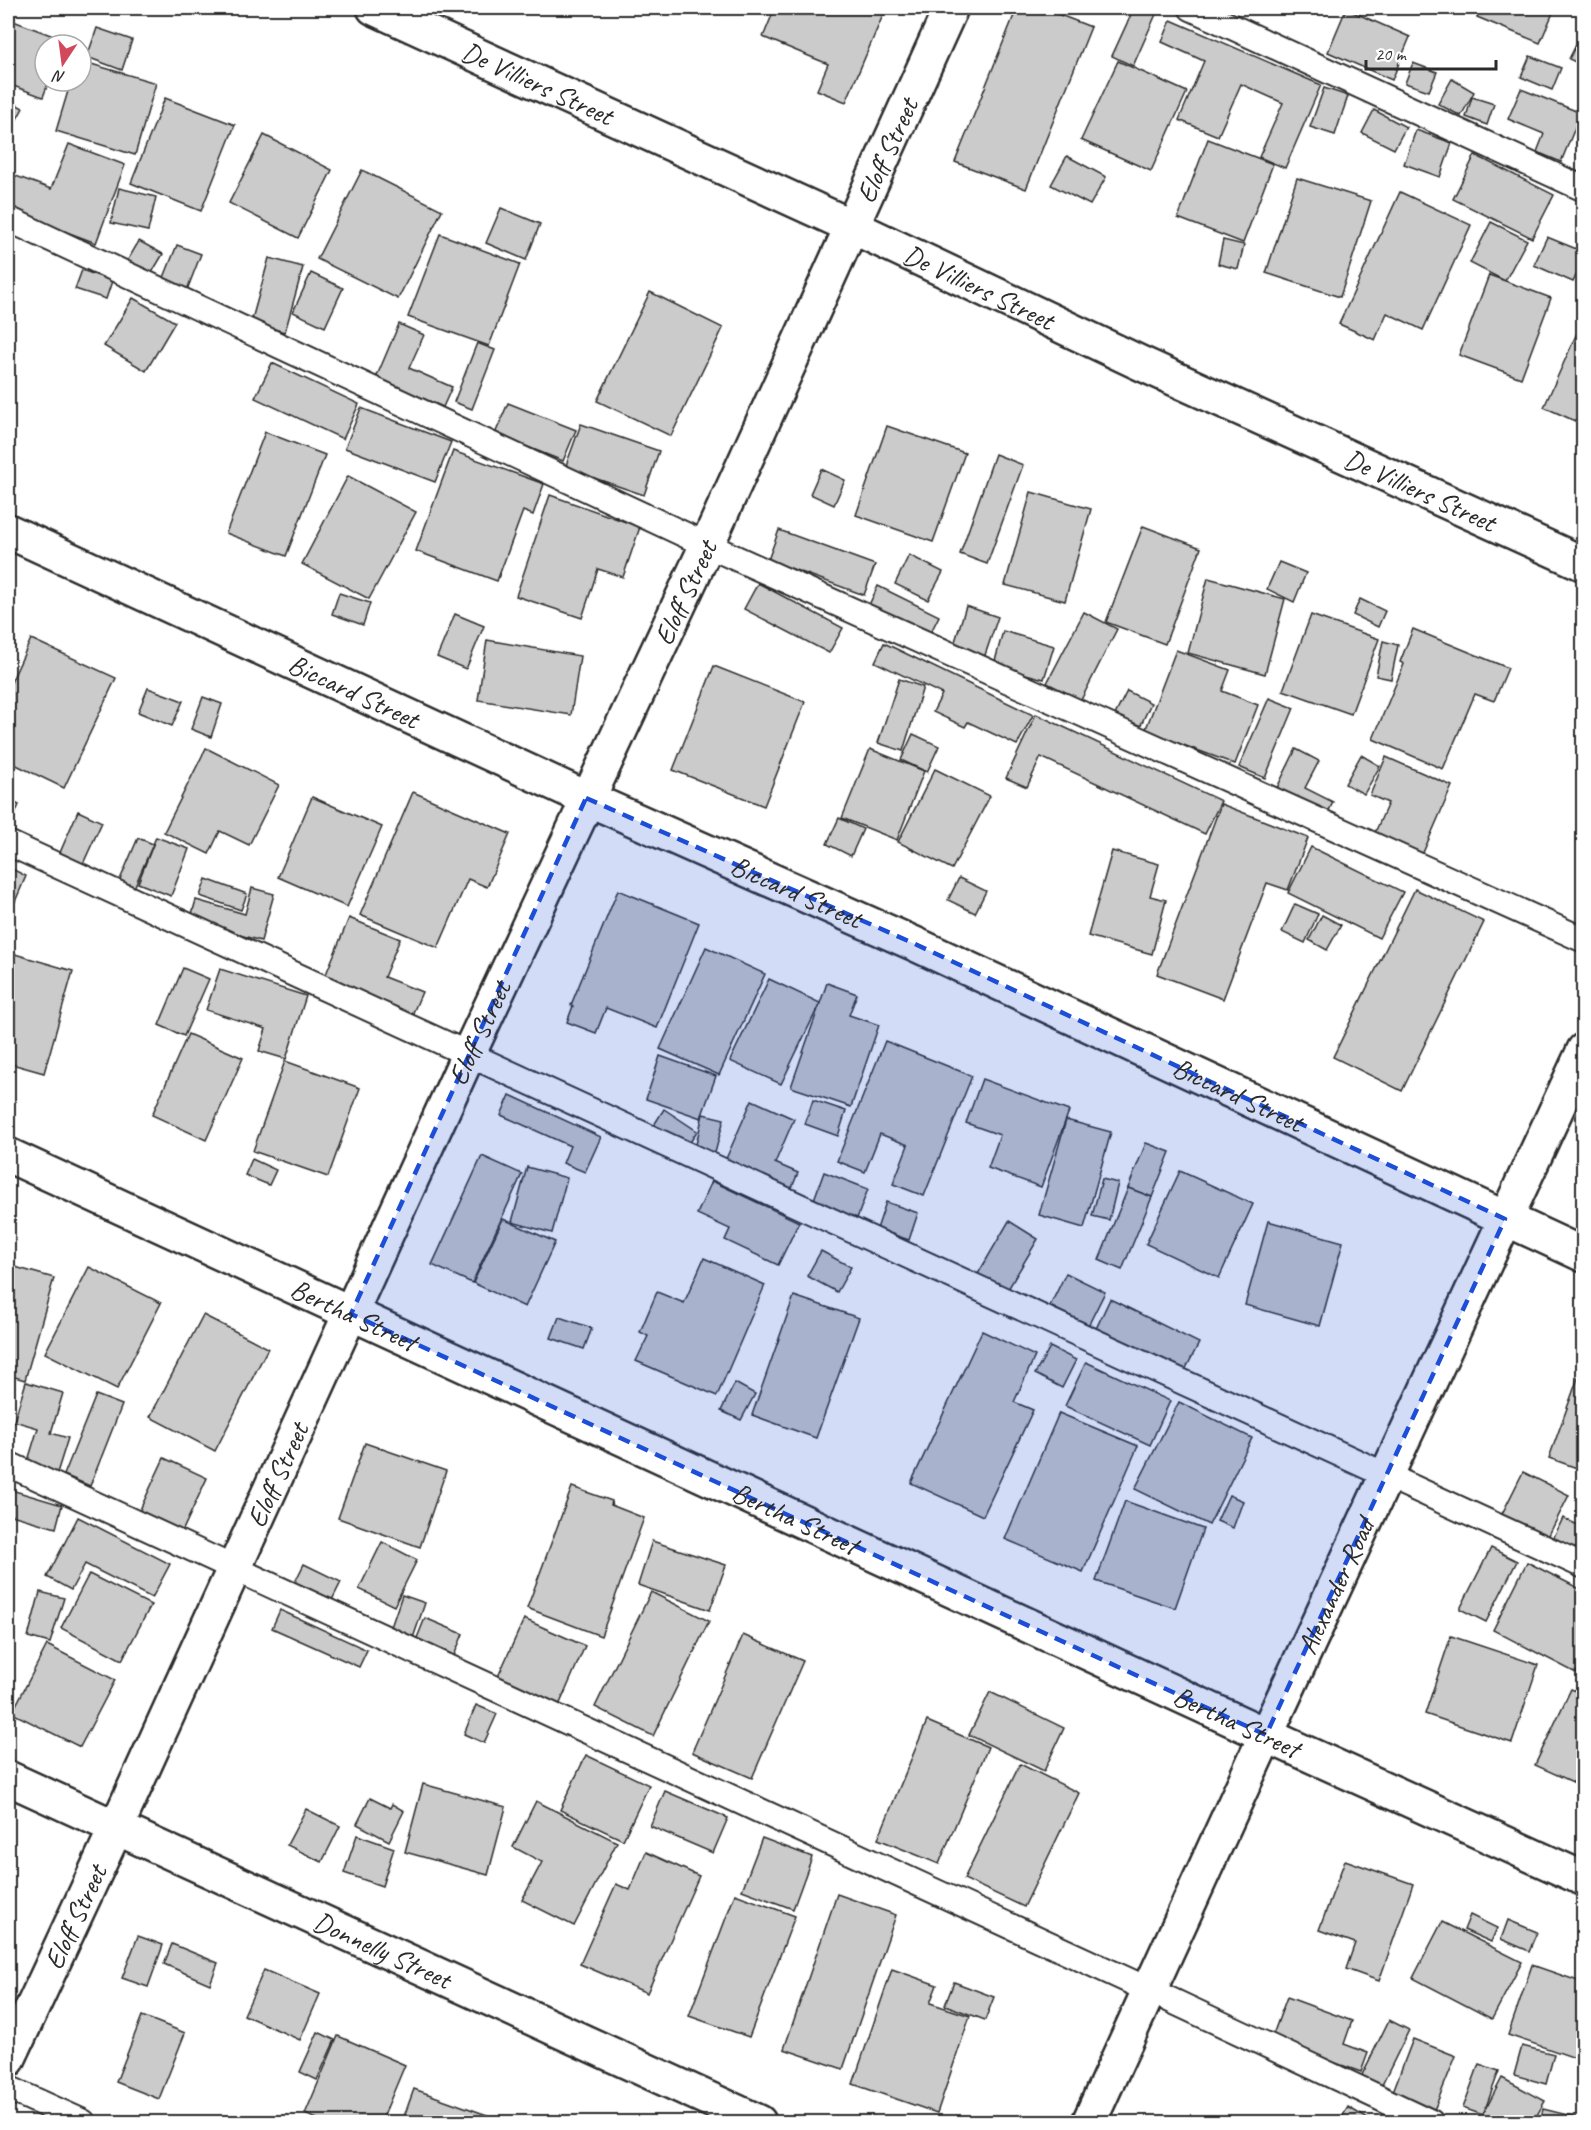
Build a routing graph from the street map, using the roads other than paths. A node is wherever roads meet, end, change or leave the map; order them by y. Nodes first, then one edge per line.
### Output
1 (374, 8) edge
2 (951, 8) edge
3 (1191, 8) edge
4 (1584, 189) edge
5 (8, 219) edge
6 (851, 226) junction
7 (8, 531) edge
8 (707, 545) junction
9 (1584, 564) edge
10 (586, 798) junction
11 (8, 843) edge
12 (1584, 940) edge
13 (1584, 1050) edge
14 (469, 1053) junction
15 (8, 1155) edge
16 (1505, 1219) junction
17 (1584, 1255) edge
18 (351, 1314) junction
19 (8, 1464) edge
20 (1387, 1477) junction
21 (1584, 1566) edge
22 (233, 1569) junction
23 (1266, 1735) junction
24 (8, 1778) edge
25 (116, 1828) junction
26 (1584, 1879) edge
27 (1149, 1990) junction
28 (8, 2060) edge
29 (8, 2088) edge
30 (83, 2122) edge
31 (759, 2122) edge
32 (1089, 2122) edge
33 (1431, 2122) edge

1 - 6 street, De Villiers Street
2 - 6 street, Eloff Street
3 - 4 lane
5 - 8 lane
6 - 8 street, Eloff Street
6 - 9 street, De Villiers Street
7 - 10 street, Biccard Street
8 - 10 street, Eloff Street
8 - 12 lane
10 - 14 street, Eloff Street
10 - 16 street, Biccard Street
11 - 14 lane
13 - 16 street, Alexander Road
14 - 18 street, Eloff Street
14 - 20 lane
15 - 18 street, Bertha Street
16 - 17 street, Biccard Street
16 - 20 street, Alexander Road
18 - 22 street, Eloff Street
18 - 23 street, Bertha Street
19 - 22 lane
20 - 21 lane
20 - 23 street, Alexander Road
22 - 25 street, Eloff Street
22 - 27 lane
23 - 26 street, Bertha Street
23 - 27 street, Alexander Road
24 - 25 street, Donnelly Street
25 - 28 street, Eloff Street
25 - 31 street, Donnelly Street
27 - 32 street, Alexander Road
27 - 33 lane
29 - 30 lane

